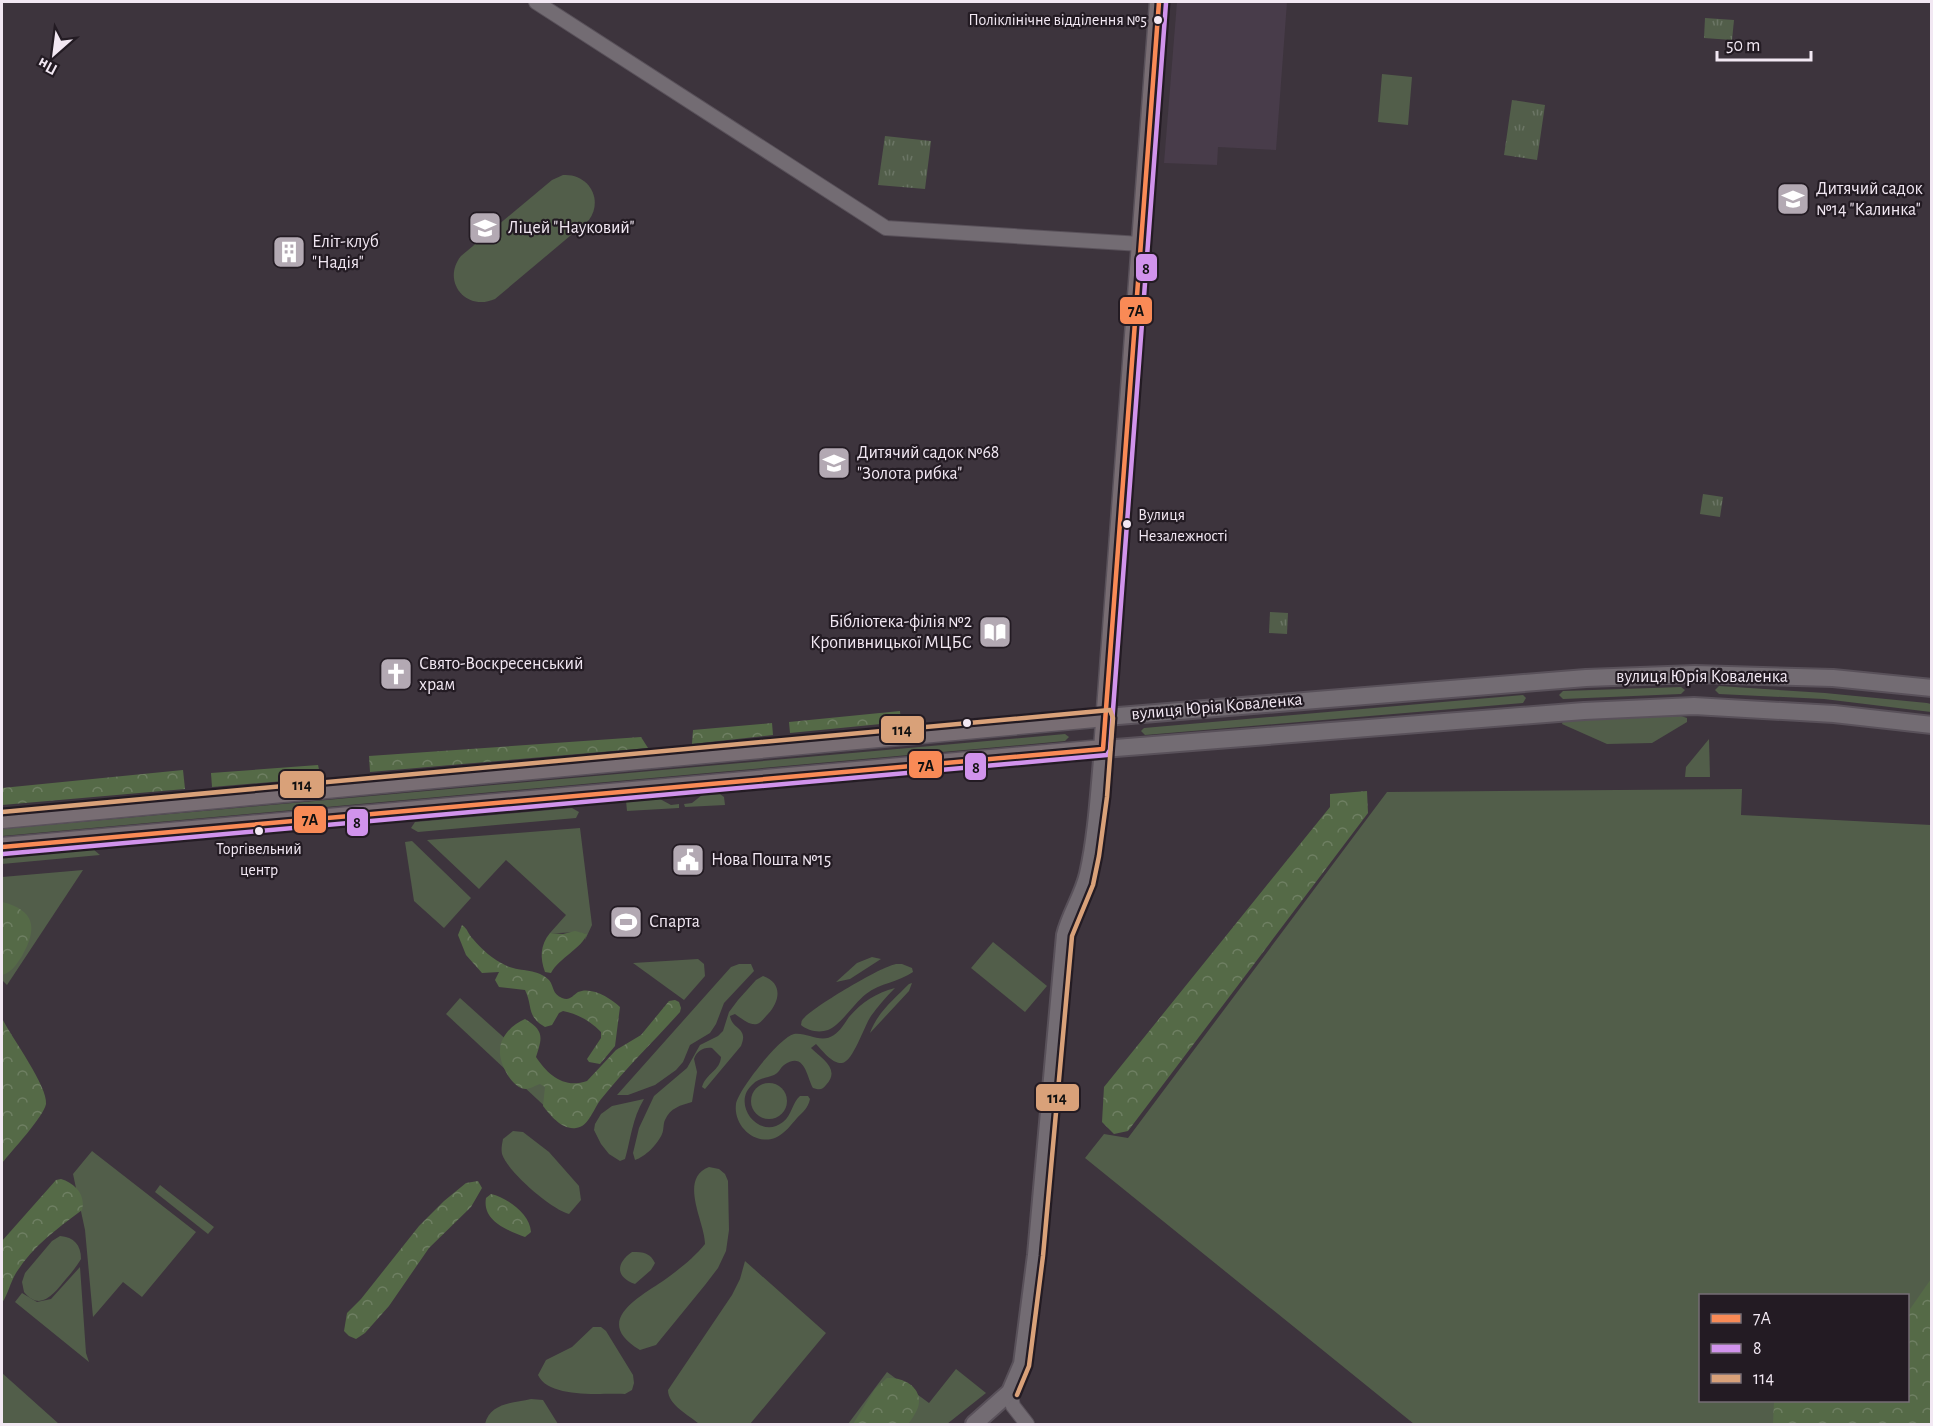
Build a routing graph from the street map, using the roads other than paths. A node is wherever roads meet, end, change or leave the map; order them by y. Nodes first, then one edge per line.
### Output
1 (536, 2) edge
2 (1159, 2) edge
3 (1141, 244) junction
4 (1932, 688) edge
5 (1106, 717) junction
6 (1932, 725) edge
7 (1103, 749) junction
8 (2, 819) edge
9 (2, 847) edge
10 (1010, 1392) junction
11 (974, 1425) edge
12 (1027, 1425) edge

1 - 3 street
2 - 3 main road
3 - 5 main road
4 - 5 street, вулиця Юрія Коваленка
5 - 7 main road
5 - 8 main road, вулиця Юрія Коваленка
6 - 7 street, вулиця Юрія Коваленка
7 - 9 main road, вулиця Юрія Коваленка
7 - 10 street
10 - 11 street
10 - 12 street

